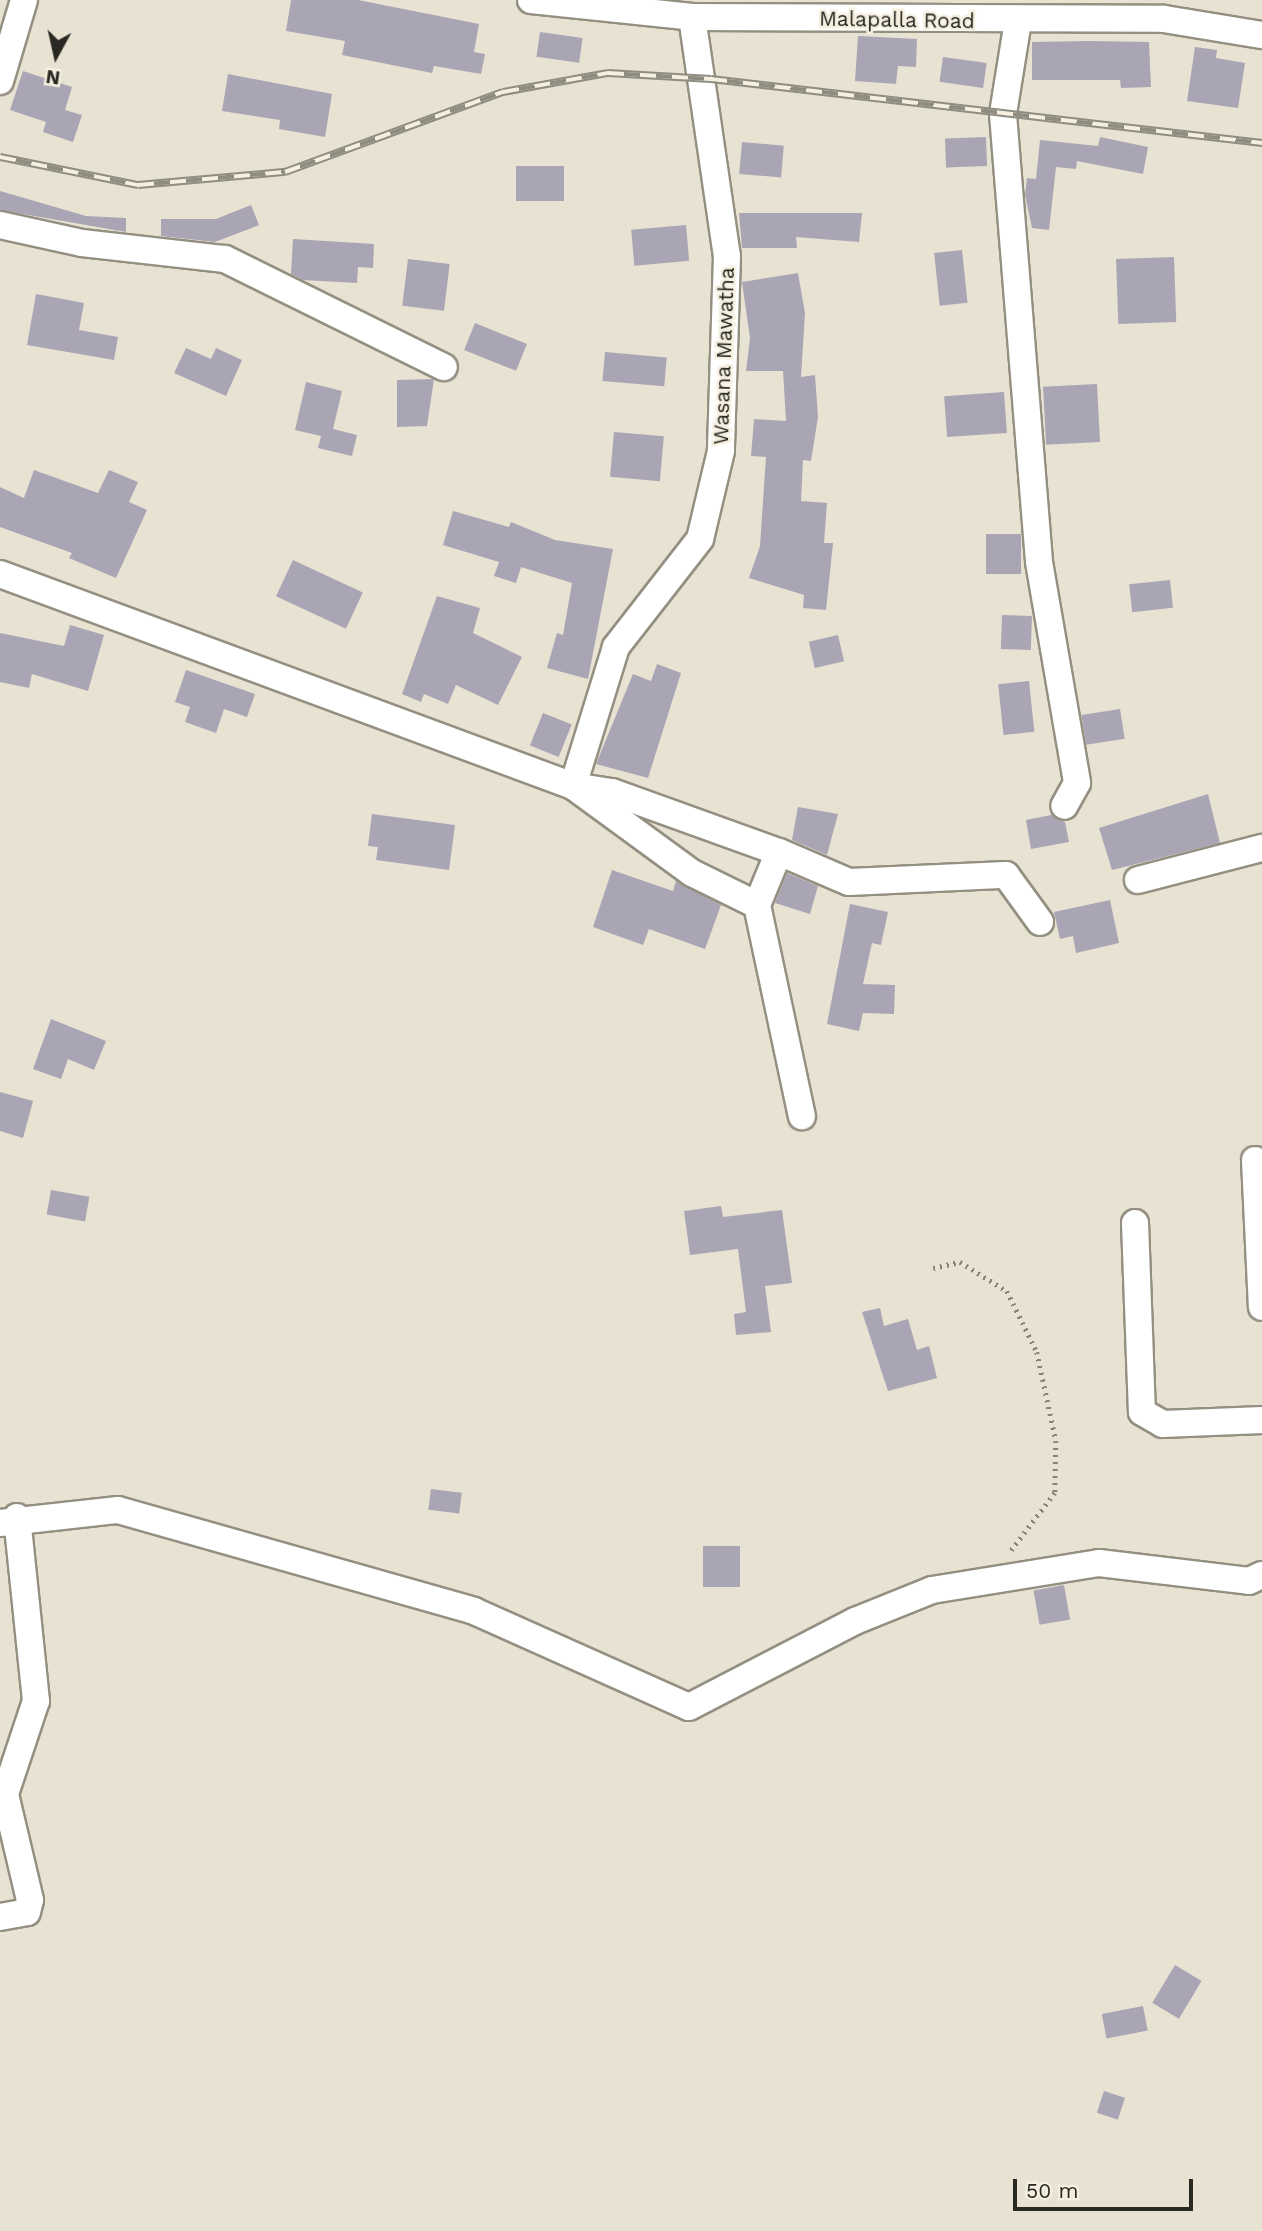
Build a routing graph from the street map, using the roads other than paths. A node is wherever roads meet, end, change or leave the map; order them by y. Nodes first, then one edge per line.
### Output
1 (24, 0) edge
2 (531, 0) edge
3 (692, 17) junction
4 (1018, 21) junction
5 (1262, 35) edge
6 (0, 81) edge
7 (0, 225) edge
8 (444, 367) dead end
9 (0, 574) edge
10 (573, 786) junction
11 (1064, 806) dead end
12 (1262, 848) edge
13 (779, 852) junction
14 (1138, 880) dead end
15 (757, 905) junction
16 (1040, 922) dead end
17 (802, 1116) dead end
18 (1255, 1160) dead end
19 (1135, 1223) dead end
20 (1262, 1307) edge
21 (1262, 1420) edge
22 (9, 1520) edge
23 (1262, 1575) edge
24 (0, 1917) edge

1 - 6 street
2 - 3 street, Malapalla Road
3 - 4 street, Malapalla Road
3 - 10 street, Wasana Mawatha
4 - 5 street, Malapalla Road
4 - 11 street
7 - 8 street
9 - 10 street
10 - 13 street
10 - 15 street
12 - 14 street
13 - 15 street
13 - 16 street
15 - 17 street
18 - 20 street
19 - 21 street
22 - 23 street
22 - 24 street

